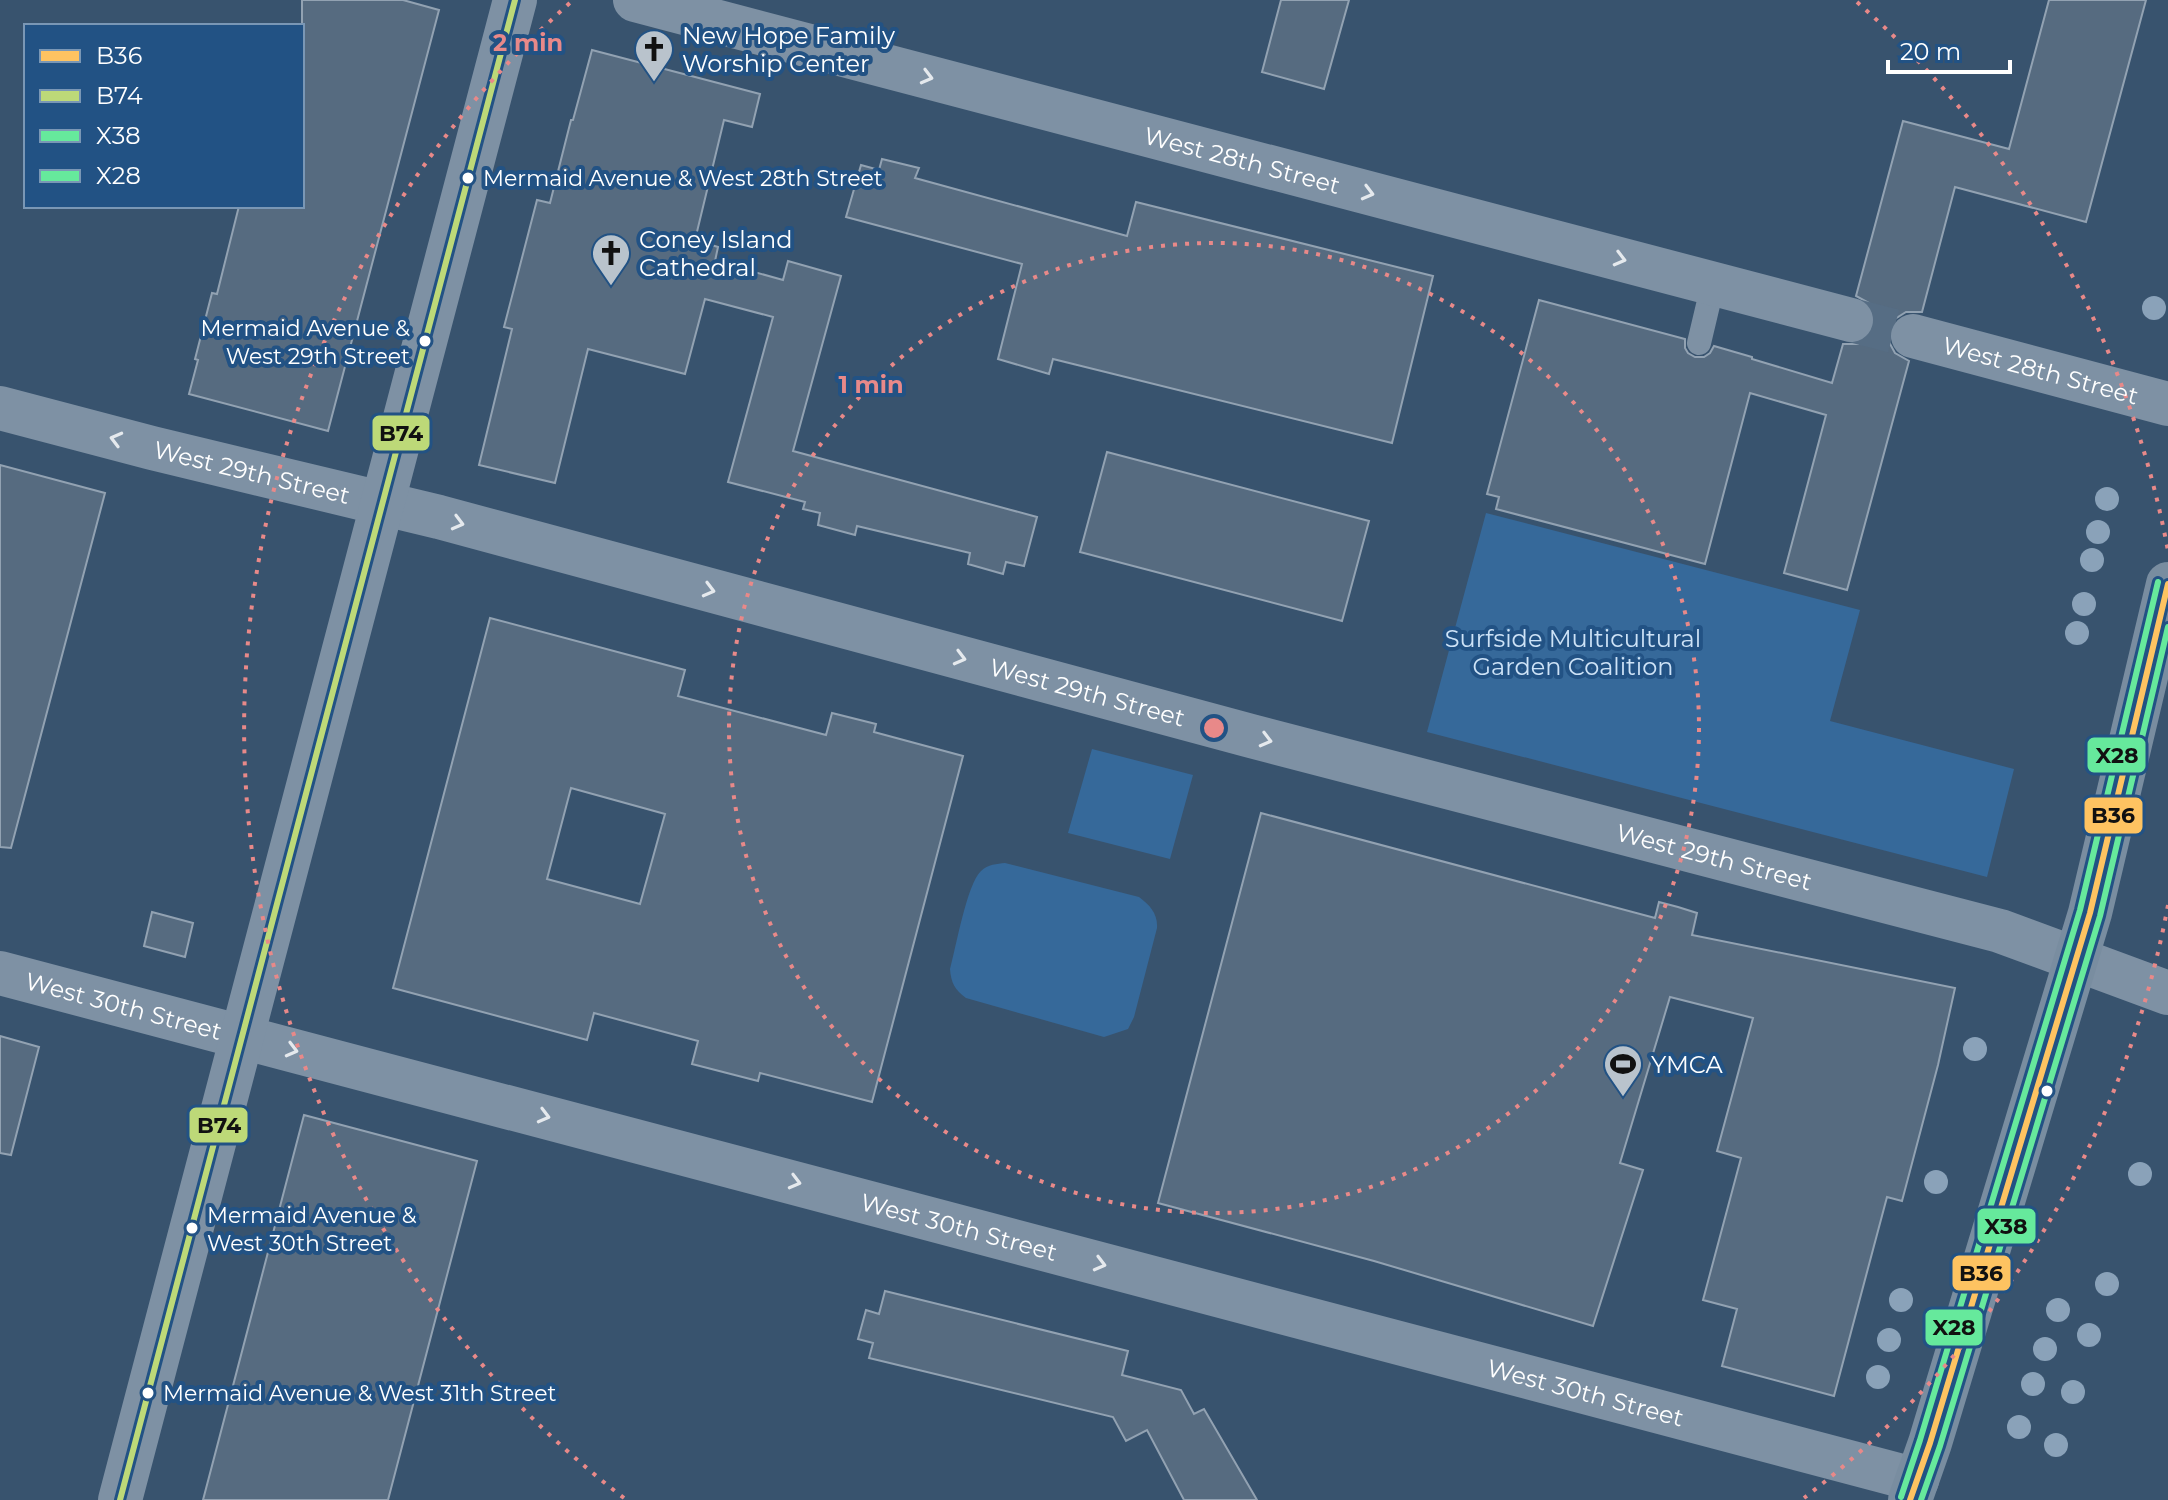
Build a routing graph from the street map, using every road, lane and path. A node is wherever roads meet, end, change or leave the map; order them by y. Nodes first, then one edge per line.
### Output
1 (515, 0) edge
2 (635, 0) edge
3 (1713, 284) junction
4 (1851, 320) tunnel mouth
5 (1913, 336) tunnel mouth
6 (1699, 343) dead end
7 (2168, 404) edge
8 (0, 408) edge
9 (383, 503) junction
10 (2168, 584) edge
11 (2076, 960) junction
12 (0, 973) edge
13 (2168, 993) edge
14 (243, 1037) junction
15 (1914, 1490) edge
16 (120, 1500) edge

1 - 9 street
2 -> 3 street, West 28th Street
3 - 4 street, West 28th Street
3 - 6 lane
5 - 7 street, West 28th Street
9 -> 8 street, West 29th Street
9 -> 11 street, West 29th Street
9 - 14 street
10 - 11 main road
11 - 13 street, West 29th Street
11 - 15 main road
12 - 14 street, West 30th Street
14 -> 15 street, West 30th Street
14 - 16 street

